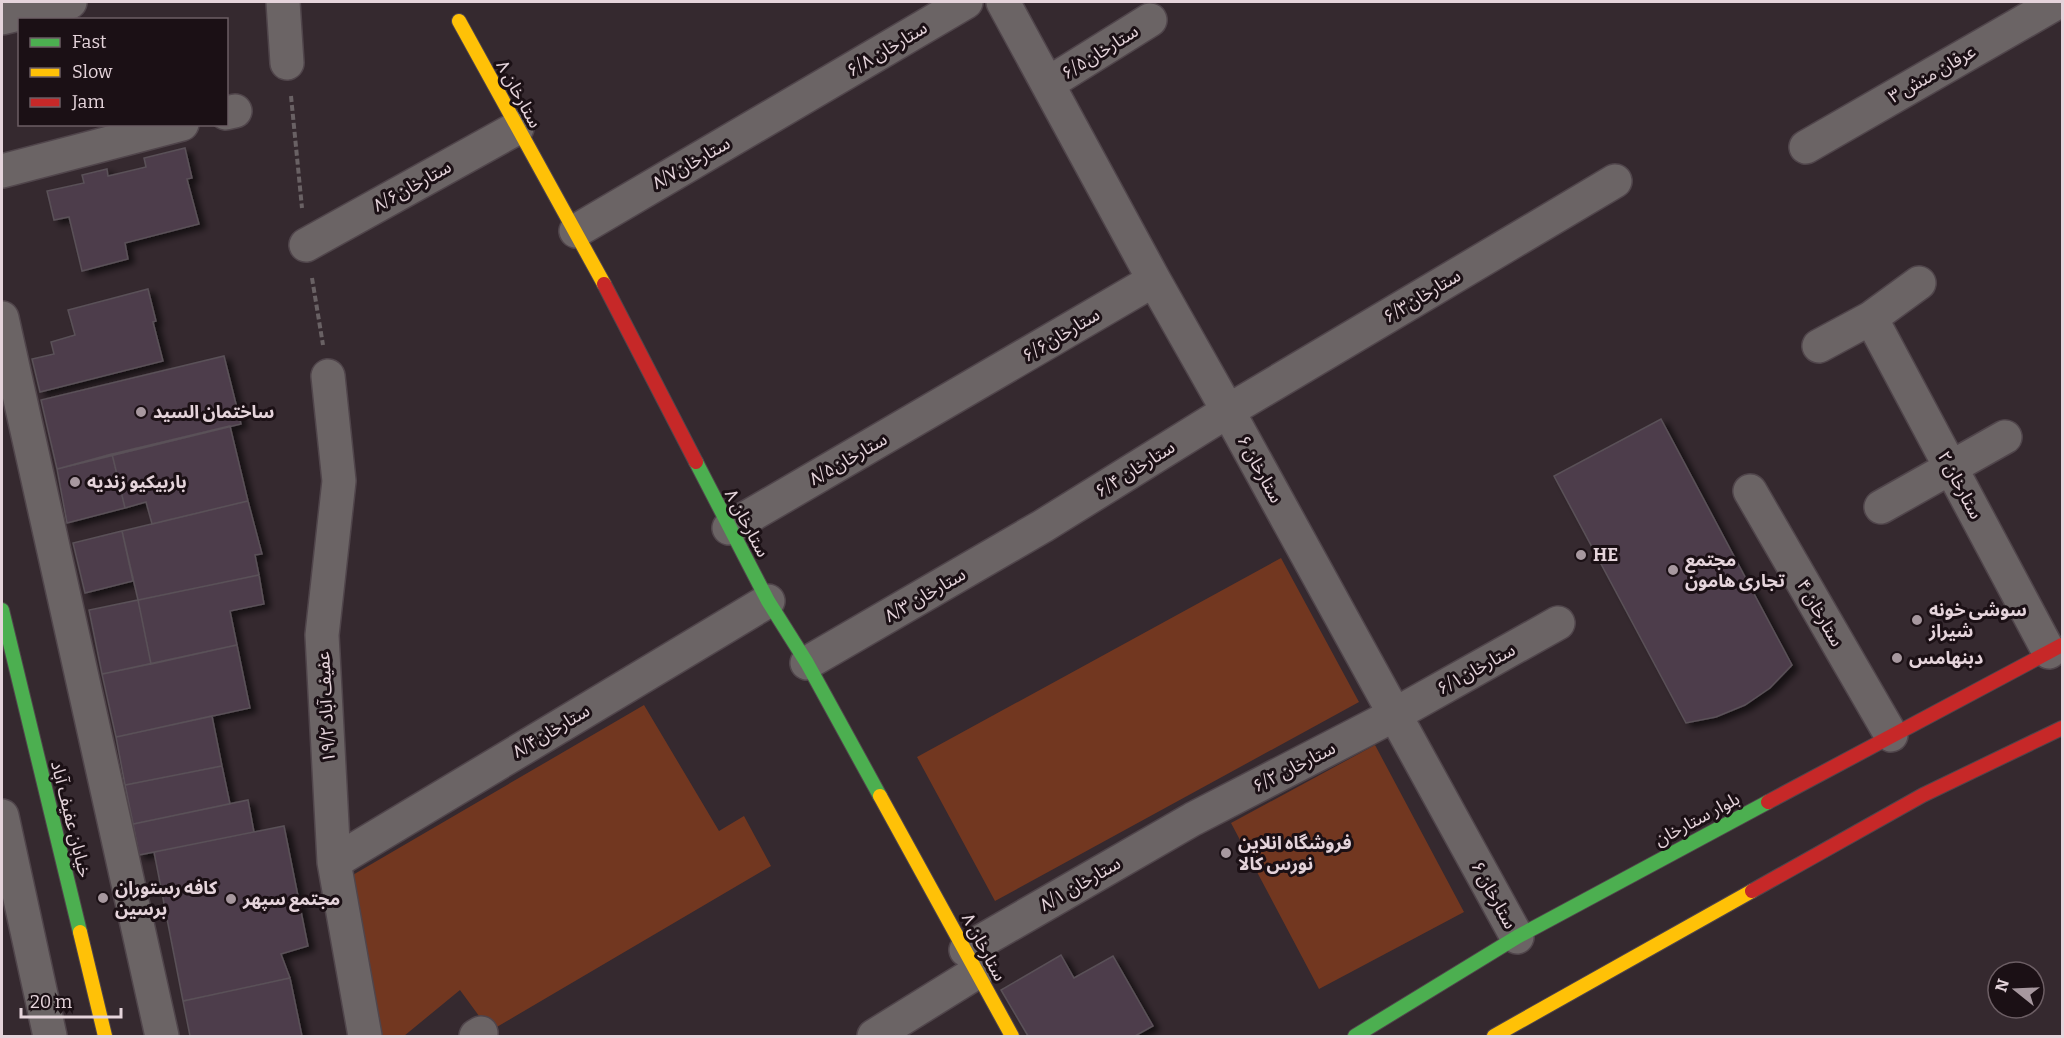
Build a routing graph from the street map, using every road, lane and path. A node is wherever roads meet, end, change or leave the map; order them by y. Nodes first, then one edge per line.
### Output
1 (70, 2) edge
2 (283, 2) edge
3 (966, 2) edge
4 (1003, 2) edge
5 (2058, 2) edge
6 (2, 18) edge
7 (1150, 20) dead end
8 (459, 21) dead end
9 (287, 63) dead end
10 (1049, 83) junction
11 (807, 96) joint
12 (174, 126) edge
13 (517, 128) junction
14 (1806, 147) dead end
15 (2, 171) edge
16 (1615, 182) dead end
17 (576, 231) junction
18 (306, 245) dead end
19 (1154, 280) junction
20 (1919, 284) dead end
21 (2, 318) edge
22 (1871, 318) junction
23 (1819, 346) dead end
24 (328, 376) dead end
25 (968, 390) joint
26 (1228, 411) junction
27 (2005, 437) dead end
28 (1951, 468) junction
29 (1750, 491) dead end
30 (1881, 507) dead end
31 (1043, 526) joint
32 (729, 528) junction
33 (768, 601) junction
34 (2, 610) edge
35 (1558, 623) dead end
36 (2056, 648) edge
37 (807, 663) junction
38 (1394, 715) junction
39 (2062, 728) edge
40 (1891, 735) junction
41 (2, 816) edge
42 (1194, 819) joint
43 (334, 862) junction
44 (1517, 937) junction
45 (972, 961) junction
46 (50, 1036) edge
47 (105, 1036) edge
48 (162, 1036) edge
49 (365, 1036) edge
50 (874, 1036) edge
51 (1012, 1036) edge
52 (1355, 1036) edge
53 (1494, 1036) edge

1 - 6 street
2 - 9 street
3 - 11 street, ستارخان ۶/۸
4 - 10 street, ستارخان ۶
5 - 14 street, ۳ عرفان منش
7 - 10 street, ستارخان۶/۵
8 - 13 main road, ستارخان ۸
10 - 19 street, ستارخان ۶
11 - 17 street, ستارخان۸/۷
12 - 15 street
13 - 17 main road, ستارخان ۸
13 - 18 street, ستارخان۸/۶
16 - 26 street, ستارخان۶/۳
17 - 32 main road, ستارخان ۸
19 - 25 street, ستارخان۶/۶
19 - 26 street, ستارخان ۶
20 - 22 street
21 - 48 street
22 - 23 street
22 - 28 street, ۲ ستارخان
24 - 43 street, عفیف آباد ۱۹/۲
25 - 32 street, ستارخان۸/۵
26 - 31 street, ستارخان ۶/۴
26 - 38 street, ستارخان ۶
27 - 28 street
28 - 30 street
28 - 36 street, ۲ ستارخان
29 - 40 street, ۴ ستارخان
31 - 37 street, ستارخان ۸/۳
32 - 33 main road, ستارخان ۸
33 - 37 main road, ستارخان ۸
33 - 43 street, ستارخان۸/۴
34 - 47 main road, خیابان عفیف آباد
35 - 38 street, ستارخان۶/۱
36 - 40 main road, بلوار ستارخان
37 - 45 main road, ستارخان ۸
38 - 42 street, ستارخان ۶/۲
38 - 44 street, ستارخان ۶
39 - 53 main road
40 - 44 main road, بلوار ستارخان
41 - 46 street
42 - 45 street, ستارخان ۸/۱
43 - 49 street, عفیف آباد ۱۹/۲
44 - 52 main road, بلوار ستارخان
45 - 50 street, ستارخان ۸/۱
45 - 51 main road, ستارخان ۸

